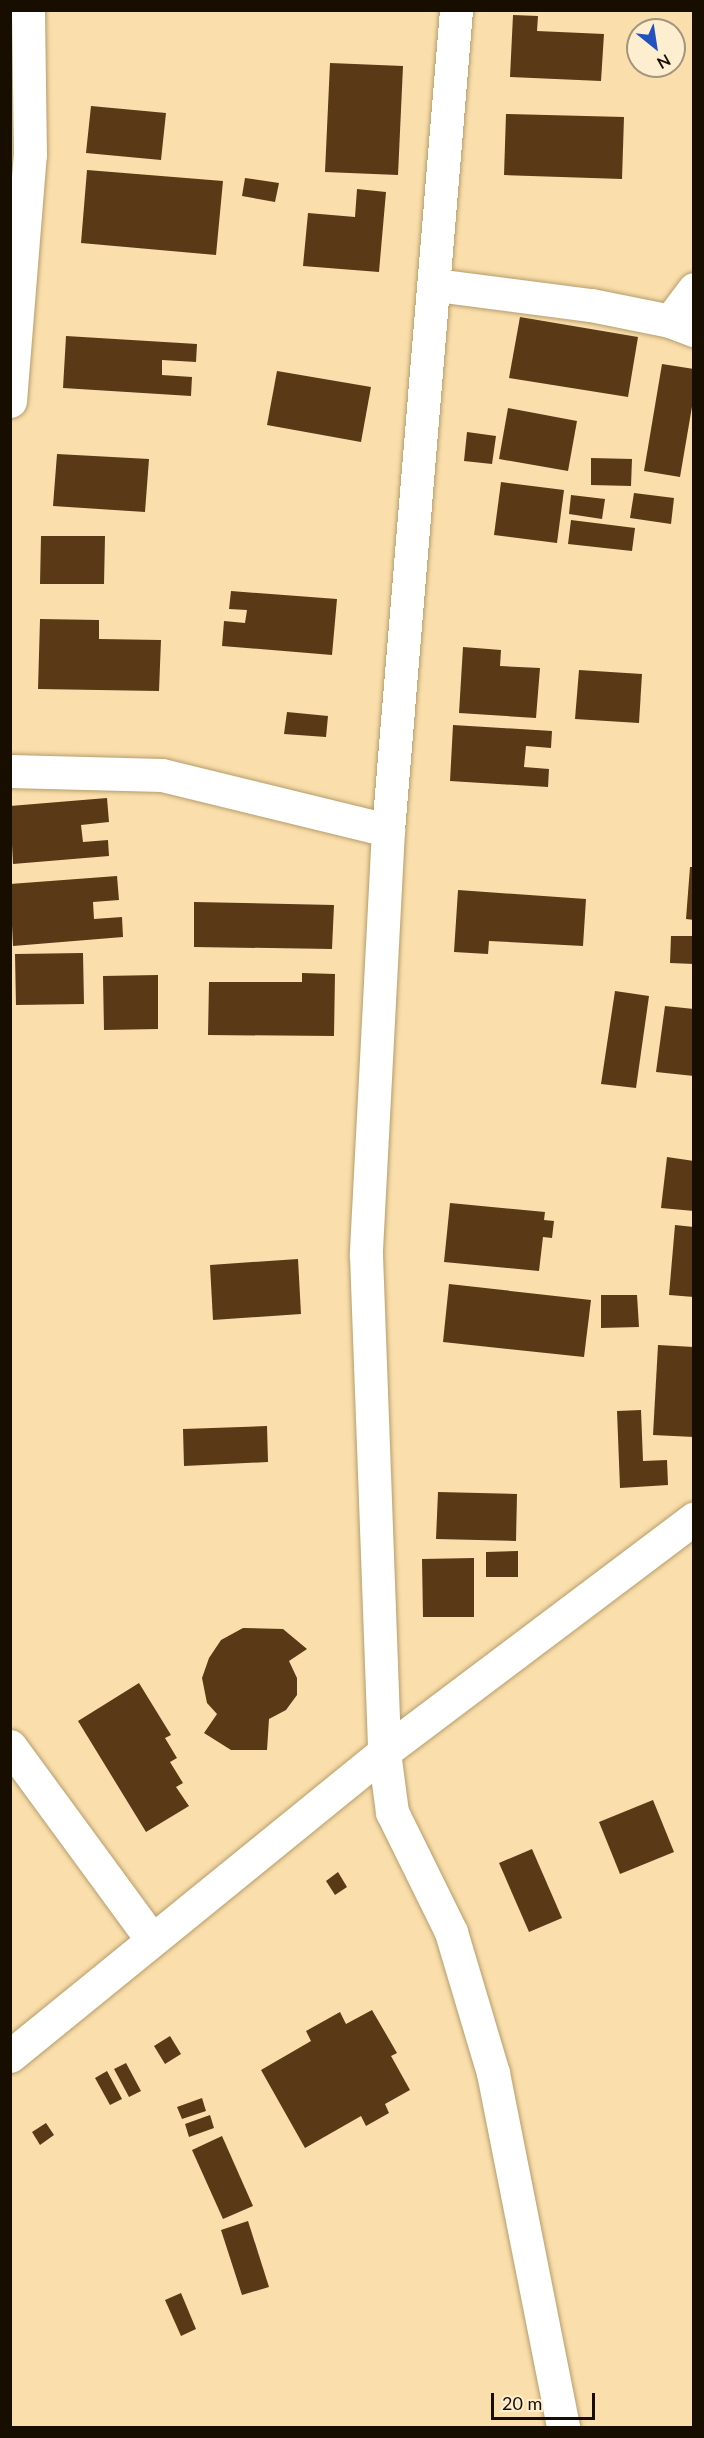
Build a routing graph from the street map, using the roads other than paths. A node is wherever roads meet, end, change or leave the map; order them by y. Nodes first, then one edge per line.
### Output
1 (28, 10) edge
2 (456, 10) edge
3 (436, 285) junction
4 (693, 289) edge
5 (682, 325) edge
6 (10, 401) edge
7 (10, 771) edge
8 (388, 830) junction
9 (693, 1518) edge
10 (10, 1746) edge
11 (384, 1752) junction
12 (151, 1939) junction
13 (10, 2056) edge
14 (563, 2427) edge

1 - 6 street
2 - 3 street
3 - 5 street
3 - 8 street
4 - 5 street
7 - 8 street
8 - 11 street
9 - 11 street
10 - 12 street
11 - 12 street
11 - 14 street
12 - 13 street

